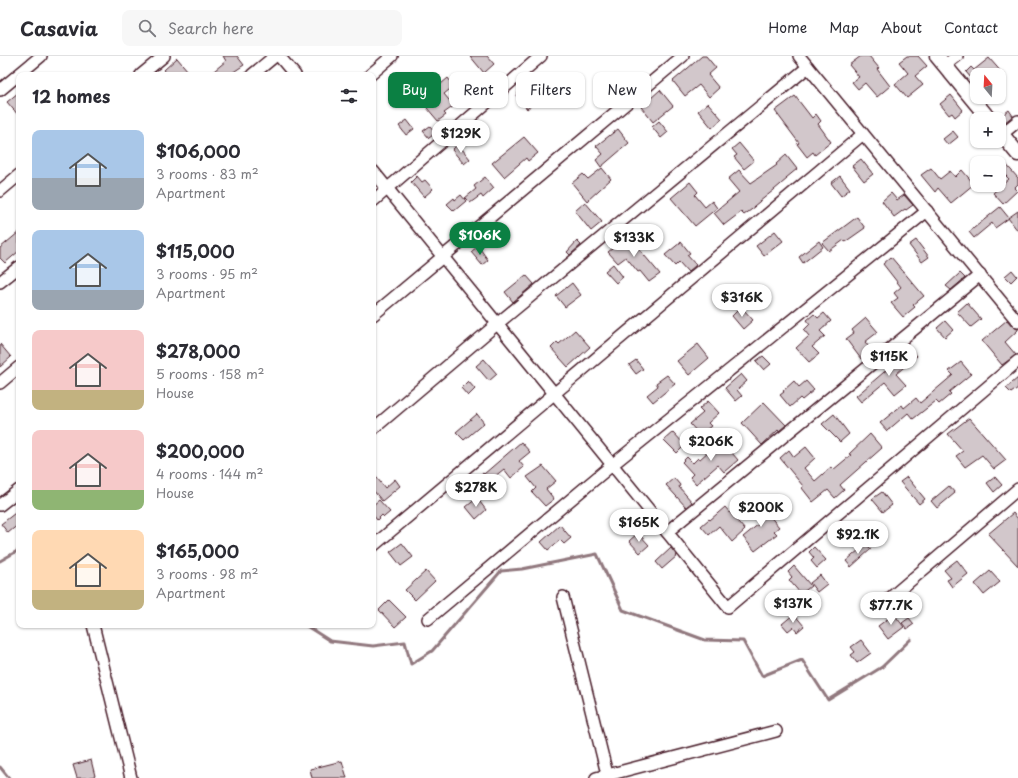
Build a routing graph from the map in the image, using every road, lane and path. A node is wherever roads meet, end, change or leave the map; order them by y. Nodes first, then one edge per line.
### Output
1 (41, 56) edge
2 (164, 56) edge
3 (275, 56) edge
4 (279, 56) edge
5 (392, 56) edge
6 (541, 56) edge
7 (683, 56) edge
8 (799, 56) edge
9 (957, 56) edge
10 (940, 61) edge
11 (808, 67) junction
12 (22, 72) edge
13 (145, 72) edge
14 (256, 72) edge
15 (292, 72) edge
16 (373, 72) edge
17 (16, 77) edge
18 (0, 90) edge
19 (983, 112) edge
20 (1018, 121) edge
21 (1006, 129) edge
22 (863, 134) junction
23 (1006, 140) edge
24 (1018, 154) edge
25 (376, 175) edge
26 (16, 178) edge
27 (388, 189) junction
28 (0, 191) edge
29 (376, 199) edge
30 (927, 211) junction
31 (444, 257) junction
32 (16, 269) edge
33 (980, 275) junction
34 (0, 282) edge
35 (376, 313) edge
36 (1018, 322) edge
37 (497, 324) junction
38 (1018, 361) edge
39 (16, 370) edge
40 (0, 383) edge
41 (554, 394) junction
42 (376, 426) edge
43 (612, 465) junction
44 (1018, 489) edge
45 (16, 492) edge
46 (0, 505) edge
47 (667, 532) junction
48 (376, 543) edge
49 (563, 596) dead end
50 (876, 610) dead end
51 (428, 619) dead end
52 (94, 628) edge
53 (776, 731) dead end
54 (608, 776) edge
55 (131, 778) edge
56 (596, 778) edge

1 - 12 street
2 - 13 street
3 - 14 street
4 - 15 street
5 - 16 street
6 - 27 street
7 - 31 street
8 - 11 street
9 - 10 street
10 - 19 street
11 - 22 street
11 - 37 street
17 - 18 street
20 - 21 street
22 - 30 street
22 - 41 street
23 - 24 street
25 - 27 street
26 - 28 street
27 - 29 street
27 - 31 street
30 - 33 street
30 - 43 street
31 - 35 street
31 - 37 street
32 - 34 street
33 - 36 street
33 - 47 street
37 - 41 street
37 - 42 street
38 - 47 street
39 - 40 street
41 - 43 street
41 - 48 street
43 - 47 street
43 - 51 street
44 - 50 street
45 - 46 street
49 - 54 street
52 - 55 street
53 - 54 street
54 - 56 street

